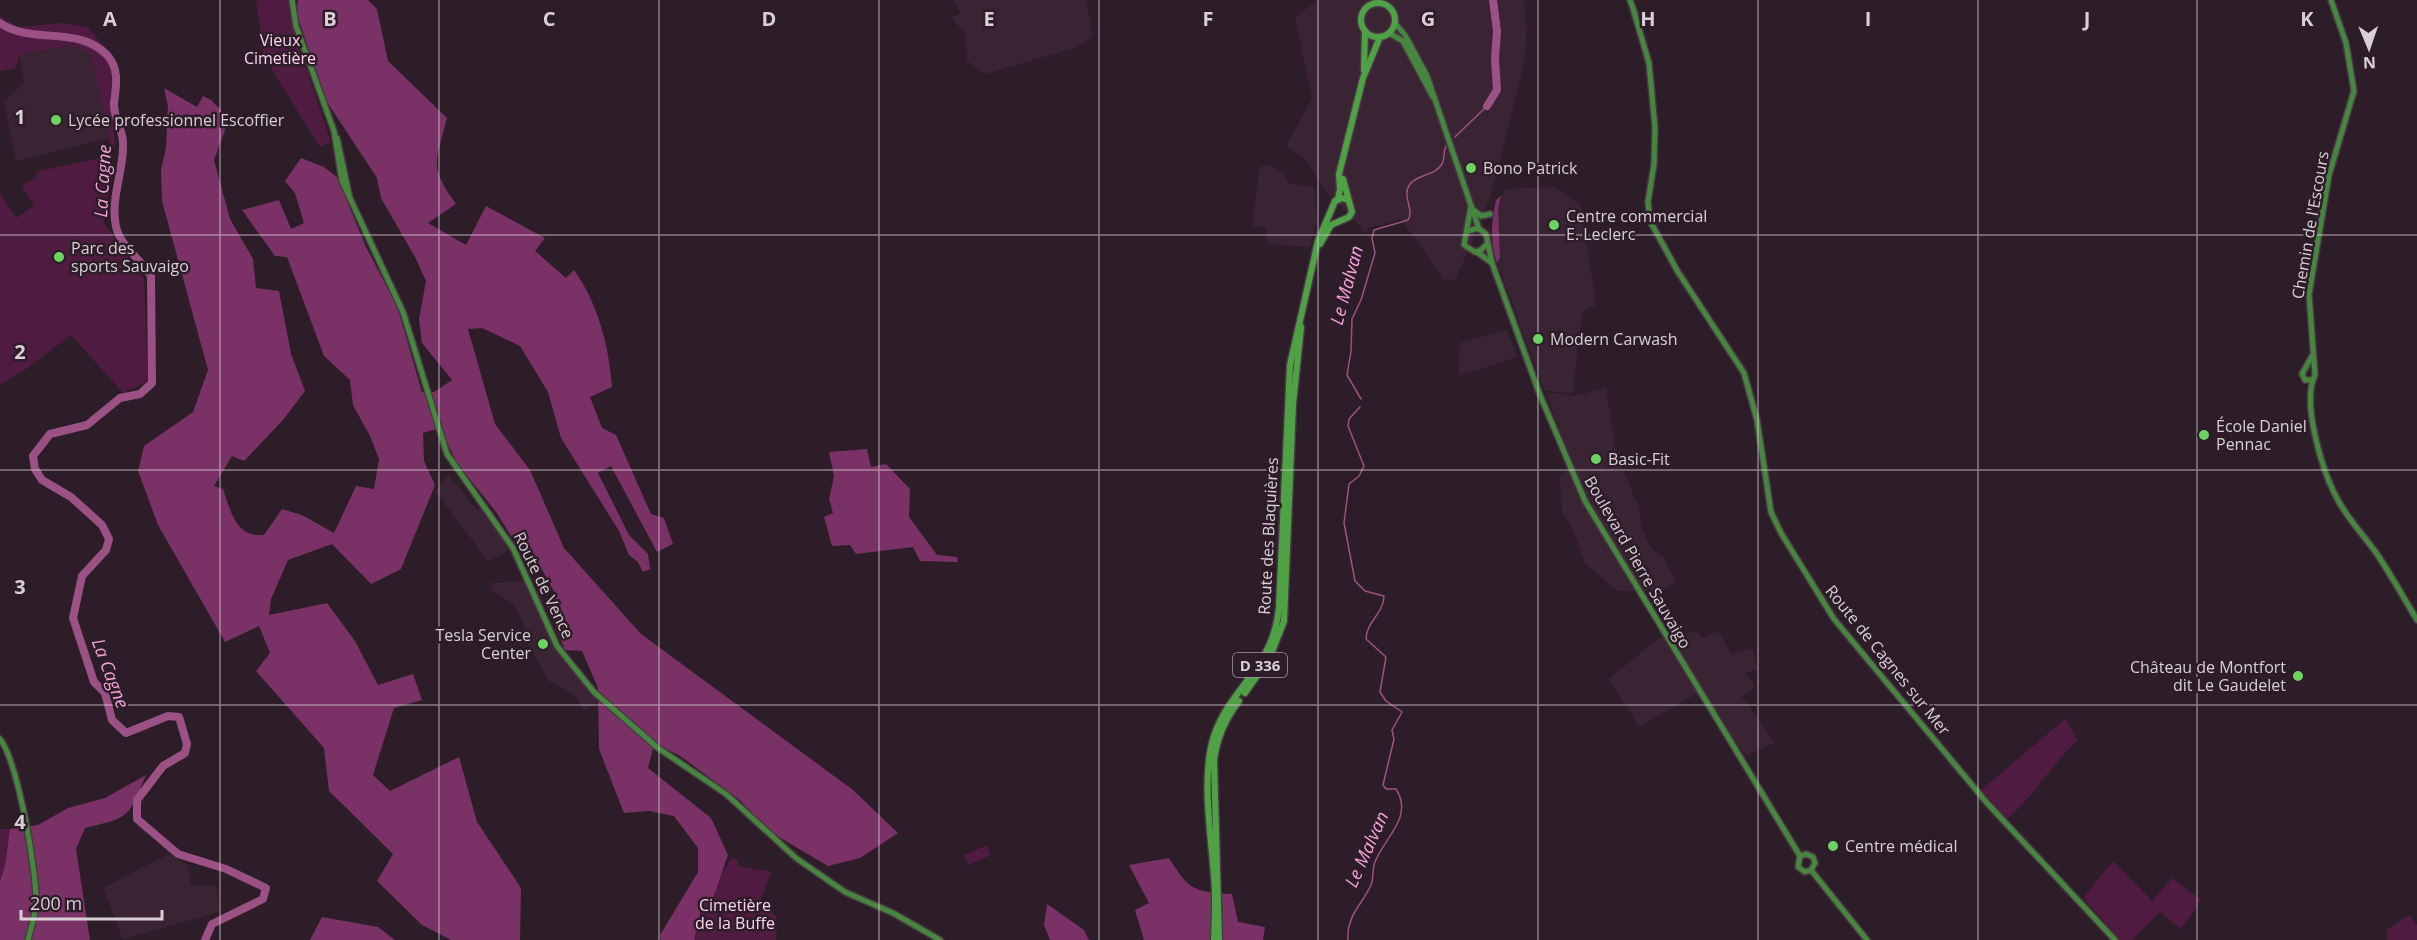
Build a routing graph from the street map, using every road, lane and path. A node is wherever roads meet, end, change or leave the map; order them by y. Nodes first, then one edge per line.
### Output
1 (292, 0) edge
2 (1630, 0) edge
3 (2331, 0) edge
4 (1381, 1) edge
5 (1367, 3) edge
6 (1395, 23) junction
7 (1365, 31) junction
8 (1389, 33) junction
9 (1380, 37) junction
10 (1364, 78) junction
11 (1434, 99) junction
12 (1341, 165) junction
13 (1338, 199) junction
14 (1348, 200) junction
15 (1473, 207) junction
16 (1331, 211) junction
17 (1490, 214) dead end
18 (1340, 220) junction
19 (1479, 229) junction
20 (1468, 231) junction
21 (1487, 244) junction
22 (1478, 252) junction
23 (1316, 255) junction
24 (1492, 263) junction
25 (1305, 297) junction
26 (2313, 353) junction
27 (2306, 368) junction
28 (2314, 370) junction
29 (2312, 380) junction
30 (2417, 620) edge
31 (0, 739) edge
32 (1800, 856) junction
33 (1811, 870) junction
34 (28, 940) edge
35 (940, 940) edge
36 (1214, 940) edge
37 (1219, 940) edge
38 (1867, 940) edge
39 (2115, 940) edge

1 - 35 main road, Route de Vence
2 - 39 main road, Route de Cagnes sur Mer
3 - 26 main road, Chemin de l'Escours
4 - 5 main road
4 - 6 main road
5 - 7 main road
6 - 8 main road
6 - 11 main road
7 - 9 main road
7 - 10 main road
8 - 9 main road
8 - 11 main road
9 - 10 main road
10 - 12 main road
11 - 15 main road
12 - 13 main road
12 - 14 main road
13 - 14 main road
13 - 16 main road
14 - 18 main road
15 - 17 main road
15 - 19 main road
15 - 20 main road
16 - 18 main road
16 - 23 main road
18 - 23 main road
19 - 20 main road
19 - 21 main road
20 - 22 main road
21 - 22 main road
21 - 24 main road, Boulevard Pierre Sauvaigo
22 - 24 main road
23 - 25 main road, Route des Blaquières / D 336
24 - 32 main road, Boulevard Pierre Sauvaigo
25 - 36 main road, Route des Blaquières / D 336
25 - 37 main road, Route des Blaquières / D 336
26 - 27 main road, Chemin de l'Escours
26 - 28 main road, Chemin de l'Escours
27 - 28 main road
27 - 29 main road, Chemin de l'Escours
28 - 29 main road, Chemin de l'Escours
29 - 30 main road, Chemin de l'Escours
31 - 34 main road
32 - 33 main road
32 - 33 main road
33 - 38 main road

